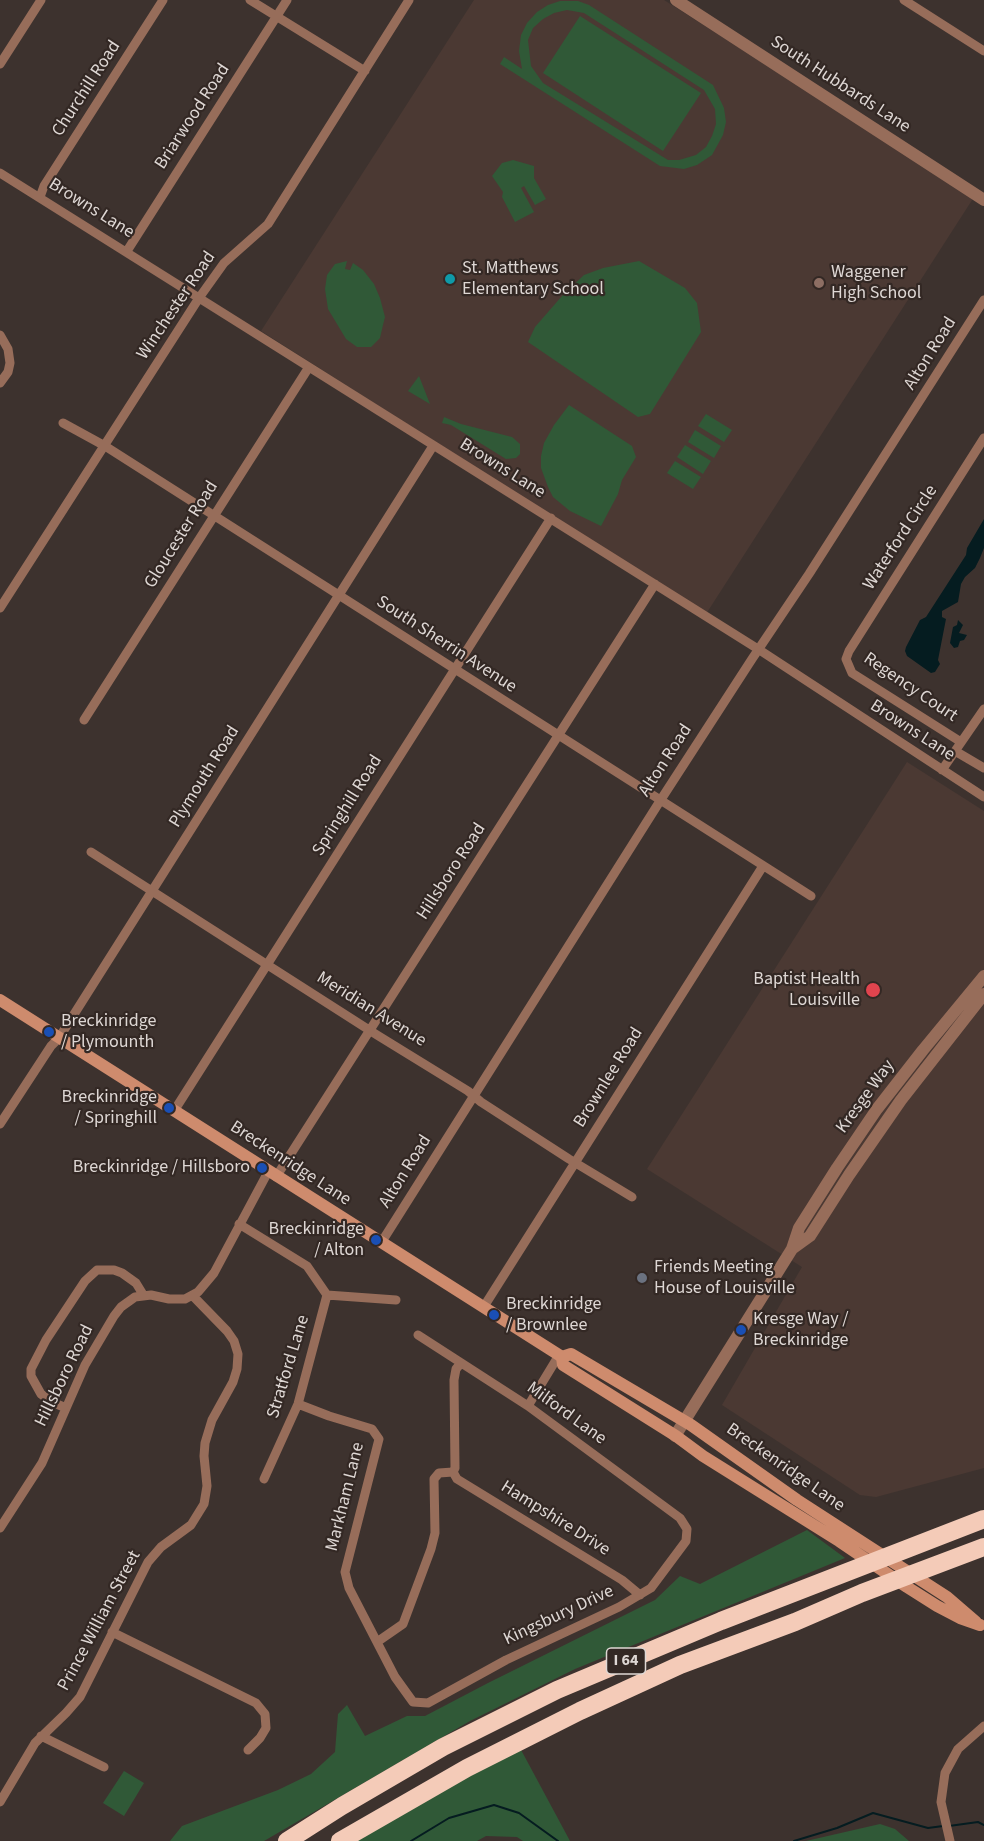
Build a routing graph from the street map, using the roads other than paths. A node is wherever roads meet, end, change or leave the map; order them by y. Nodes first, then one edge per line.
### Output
1 (41, 0) edge
2 (163, 0) edge
3 (250, 0) edge
4 (287, 0) edge
5 (409, 0) edge
6 (676, 0) edge
7 (904, 0) edge
8 (276, 17) junction
9 (984, 51) edge
10 (0, 64) edge
11 (365, 71) junction
12 (0, 173) edge
13 (40, 196) junction
14 (984, 200) edge
15 (127, 252) junction
16 (199, 298) junction
17 (984, 300) edge
18 (0, 335) edge
19 (309, 367) junction
20 (0, 384) edge
21 (63, 423) dead end
22 (984, 438) edge
23 (105, 446) junction
24 (433, 446) junction
25 (214, 516) junction
26 (550, 518) junction
27 (655, 584) junction
28 (339, 596) junction
29 (0, 608) edge
30 (758, 649) junction
31 (847, 656) joint
32 (455, 669) junction
33 (984, 709) edge
34 (84, 720) dead end
35 (558, 735) junction
36 (961, 742) junction
37 (955, 751) junction
38 (984, 768) edge
39 (942, 770) junction
40 (984, 797) edge
41 (660, 801) junction
42 (91, 852) dead end
43 (763, 866) junction
44 (152, 891) junction
45 (811, 896) dead end
46 (267, 964) junction
47 (984, 976) edge
48 (984, 994) edge
49 (0, 1000) edge
50 (371, 1030) junction
51 (58, 1038) junction
52 (474, 1095) junction
53 (174, 1111) junction
54 (0, 1124) edge
55 (576, 1162) junction
56 (272, 1174) junction
57 (632, 1197) dead end
58 (239, 1224) junction
59 (381, 1243) junction
60 (792, 1249) junction
61 (327, 1295) junction
62 (144, 1296) junction
63 (193, 1296) junction
64 (396, 1300) dead end
65 (483, 1308) junction
66 (418, 1335) dead end
67 (560, 1356) junction
68 (461, 1363) junction
69 (298, 1404) junction
70 (528, 1406) junction
71 (66, 1408) junction
72 (684, 1420) junction
73 (675, 1436) junction
74 (453, 1472) junction
75 (264, 1479) dead end
76 (984, 1520) edge
77 (2, 1522) edge
78 (687, 1528) joint
79 (984, 1547) edge
80 (640, 1595) junction
81 (942, 1602) junction
82 (982, 1627) edge
83 (112, 1632) junction
84 (377, 1642) junction
85 (418, 1704) joint
86 (984, 1726) edge
87 (41, 1736) junction
88 (248, 1750) dead end
89 (104, 1767) dead end
90 (0, 1802) edge
91 (287, 1841) edge
92 (340, 1841) edge
93 (950, 1841) edge

1 - 10 street
2 - 13 street, Churchill Road
3 - 8 street
4 - 8 street, Briarwood Road
5 - 11 street, Winchester Road
6 - 14 street, South Hubbards Lane
7 - 9 street
8 - 11 street
8 - 15 street, Briarwood Road
11 - 16 street, Winchester Road
12 - 13 street, Browns Lane
13 - 15 street, Browns Lane
15 - 16 street, Browns Lane
16 - 19 street, Browns Lane
16 - 23 street, Winchester Road
17 - 30 street, Alton Road
18 - 20 street
19 - 24 street, Browns Lane
19 - 25 street, Gloucester Road
21 - 23 street, South Sherrin Avenue
22 - 31 street, Waterford Circle
23 - 25 street, South Sherrin Avenue
23 - 29 street, Winchester Road
24 - 26 street, Browns Lane
24 - 28 street, Plymouth Road
25 - 28 street, South Sherrin Avenue
25 - 34 street, Gloucester Road
26 - 27 street, Browns Lane
26 - 32 street, Springhill Road
27 - 30 street, Browns Lane
27 - 35 street, Hillsboro Road
28 - 32 street, South Sherrin Avenue
28 - 44 street, Plymouth Road
30 - 39 street, Browns Lane
30 - 41 street, Alton Road
31 - 36 street, Regency Court
32 - 35 street, South Sherrin Avenue
32 - 46 street, Springhill Road
33 - 36 street
35 - 41 street, South Sherrin Avenue
35 - 50 street, Hillsboro Road
36 - 37 street
37 - 38 street, Regency Court
37 - 39 street
39 - 40 street, Browns Lane
41 - 43 street, South Sherrin Avenue
41 - 52 street, Alton Road
42 - 44 street, Meridian Avenue
43 - 45 street, South Sherrin Avenue
43 - 55 street, Brownlee Road
44 - 46 street, Meridian Avenue
44 - 51 street, Plymouth Road
46 - 50 street, Meridian Avenue
46 - 53 street, Springhill Road
47 - 60 street, Kresge Way
48 - 60 street, Kresge Way
49 - 51 main road, Breckenridge Lane
50 - 52 street, Meridian Avenue
50 - 56 street, Hillsboro Road
51 - 53 main road, Breckenridge Lane
51 - 54 street, Plymouth Road
52 - 55 street, Meridian Avenue
52 - 59 street, Alton Road
53 - 56 main road, Breckenridge Lane
55 - 57 street, Meridian Avenue
55 - 65 street, Brownlee Road
56 - 58 street, Hillsboro Road
56 - 59 main road, Breckenridge Lane
58 - 61 street
58 - 63 street, Hillsboro Road
59 - 65 main road, Breckenridge Lane
60 - 72 street, Kresge Way
61 - 64 street
61 - 69 street, Stratford Lane
62 - 63 street
62 - 71 street, Hillsboro Road
62 - 71 street
63 - 83 street, Prince William Street
65 - 67 main road, Breckenridge Lane
66 - 68 street, Milford Lane
67 - 70 street
67 - 72 main road, Breckenridge Lane
67 - 73 main road, Breckenridge Lane
68 - 70 street, Milford Lane
68 - 74 street
69 - 75 street, Stratford Lane
69 - 84 street, Markham Lane
70 - 78 street, Milford Lane
71 - 77 street, Hillsboro Road
72 - 73 street, Kresge Way
72 - 81 main road, Breckenridge Lane
73 - 81 main road, Breckenridge Lane
74 - 80 street, Hampshire Drive
74 - 84 street
76 - 91 highway, I 64
78 - 80 street, Kingsbury Drive
79 - 92 highway, I 64
80 - 85 street, Kingsbury Drive
81 - 82 main road, Breckenridge Lane
83 - 87 street, Prince William Street
83 - 88 street
84 - 85 street, Markham Lane
86 - 93 street
87 - 89 street
87 - 90 street, Prince William Street

